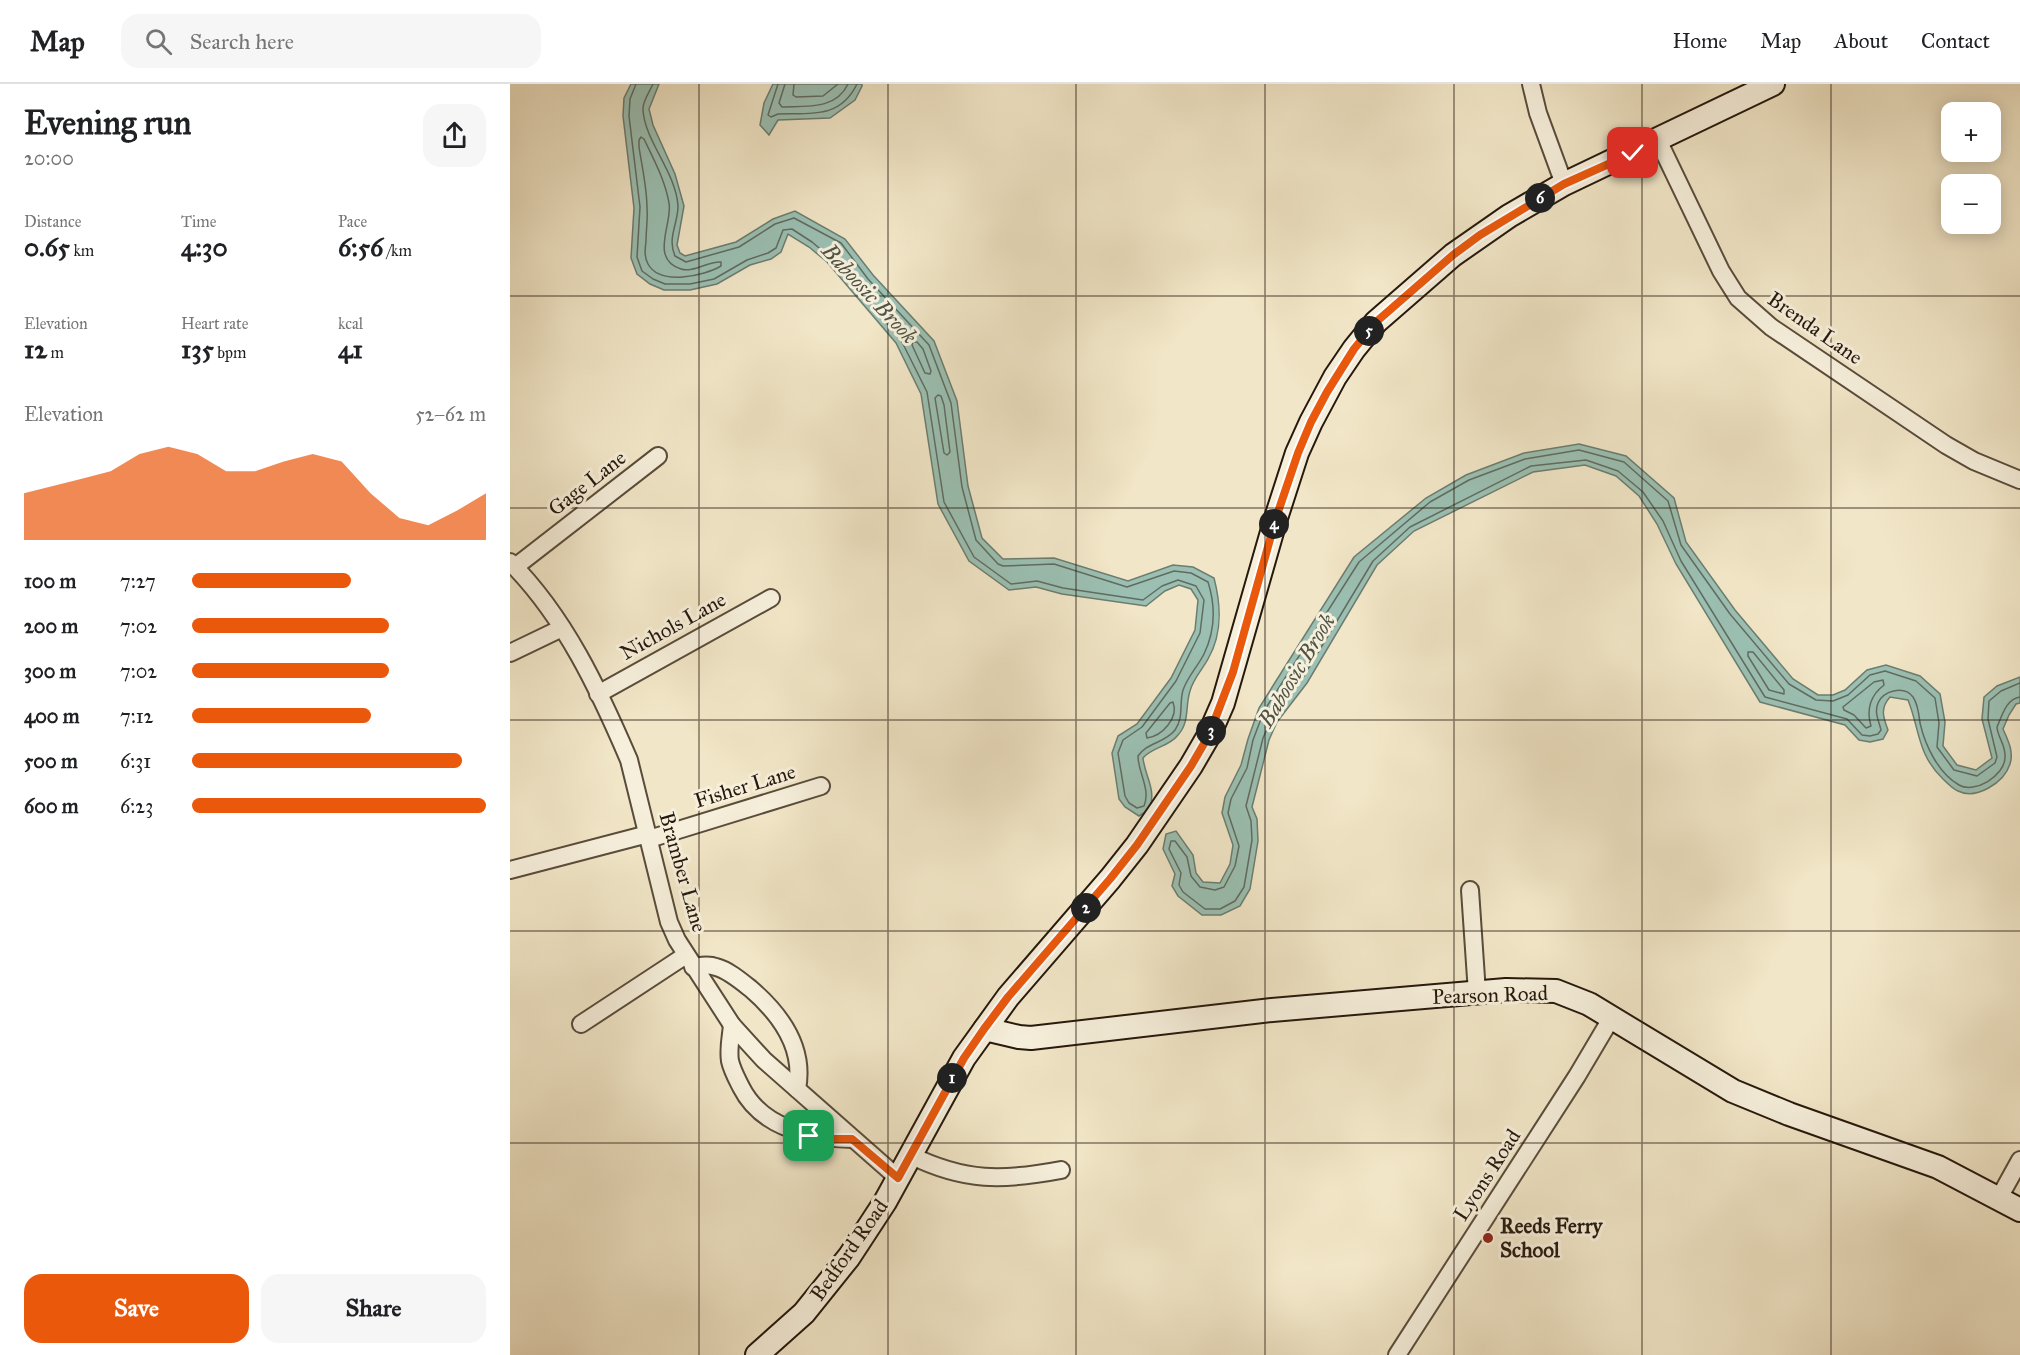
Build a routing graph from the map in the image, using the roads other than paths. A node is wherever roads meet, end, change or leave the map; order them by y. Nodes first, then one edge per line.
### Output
1 (1531, 84) edge
2 (1773, 84) edge
3 (1658, 140) junction
4 (1564, 184) junction
5 (658, 456) dead end
6 (2020, 480) edge
7 (512, 565) edge
8 (771, 598) dead end
9 (562, 628) junction
10 (510, 653) edge
11 (598, 694) junction
12 (821, 786) dead end
13 (648, 837) junction
14 (510, 870) edge
15 (1470, 890) dead end
16 (689, 961) junction
17 (1477, 993) junction
18 (1612, 1017) junction
19 (581, 1024) dead end
20 (732, 1024) junction
21 (984, 1029) junction
22 (797, 1089) junction
23 (852, 1139) junction
24 (910, 1155) junction
25 (2020, 1160) edge
26 (1061, 1170) dead end
27 (898, 1178) junction
28 (1999, 1198) junction
29 (2020, 1210) edge
30 (757, 1355) edge
31 (1397, 1355) edge

1 - 4 street
2 - 3 street, Bedford Road
3 - 4 street, Bedford Road
3 - 6 street, Brenda Lane
4 - 21 street, Bedford Road
5 - 7 street, Gage Lane
7 - 9 street, Bramber Lane
8 - 11 street, Nichols Lane
9 - 10 street
9 - 11 street, Bramber Lane
11 - 13 street, Bramber Lane
12 - 13 street, Fisher Lane
13 - 14 street, Fisher Lane
13 - 16 street, Bramber Lane
15 - 17 street
16 - 19 street
16 - 20 street, Bramber Lane
16 - 22 street
17 - 18 street, Pearson Road
17 - 21 street, Pearson Road
18 - 28 street, Pearson Road
18 - 31 street, Lyons Road
20 - 22 street, Bramber Lane
20 - 23 street
21 - 24 street, Bedford Road
22 - 23 street, Bramber Lane
23 - 27 street, Bramber Lane
24 - 26 street
24 - 27 street, Bedford Road
25 - 28 street
27 - 30 street, Bedford Road
28 - 29 street, Pearson Road

